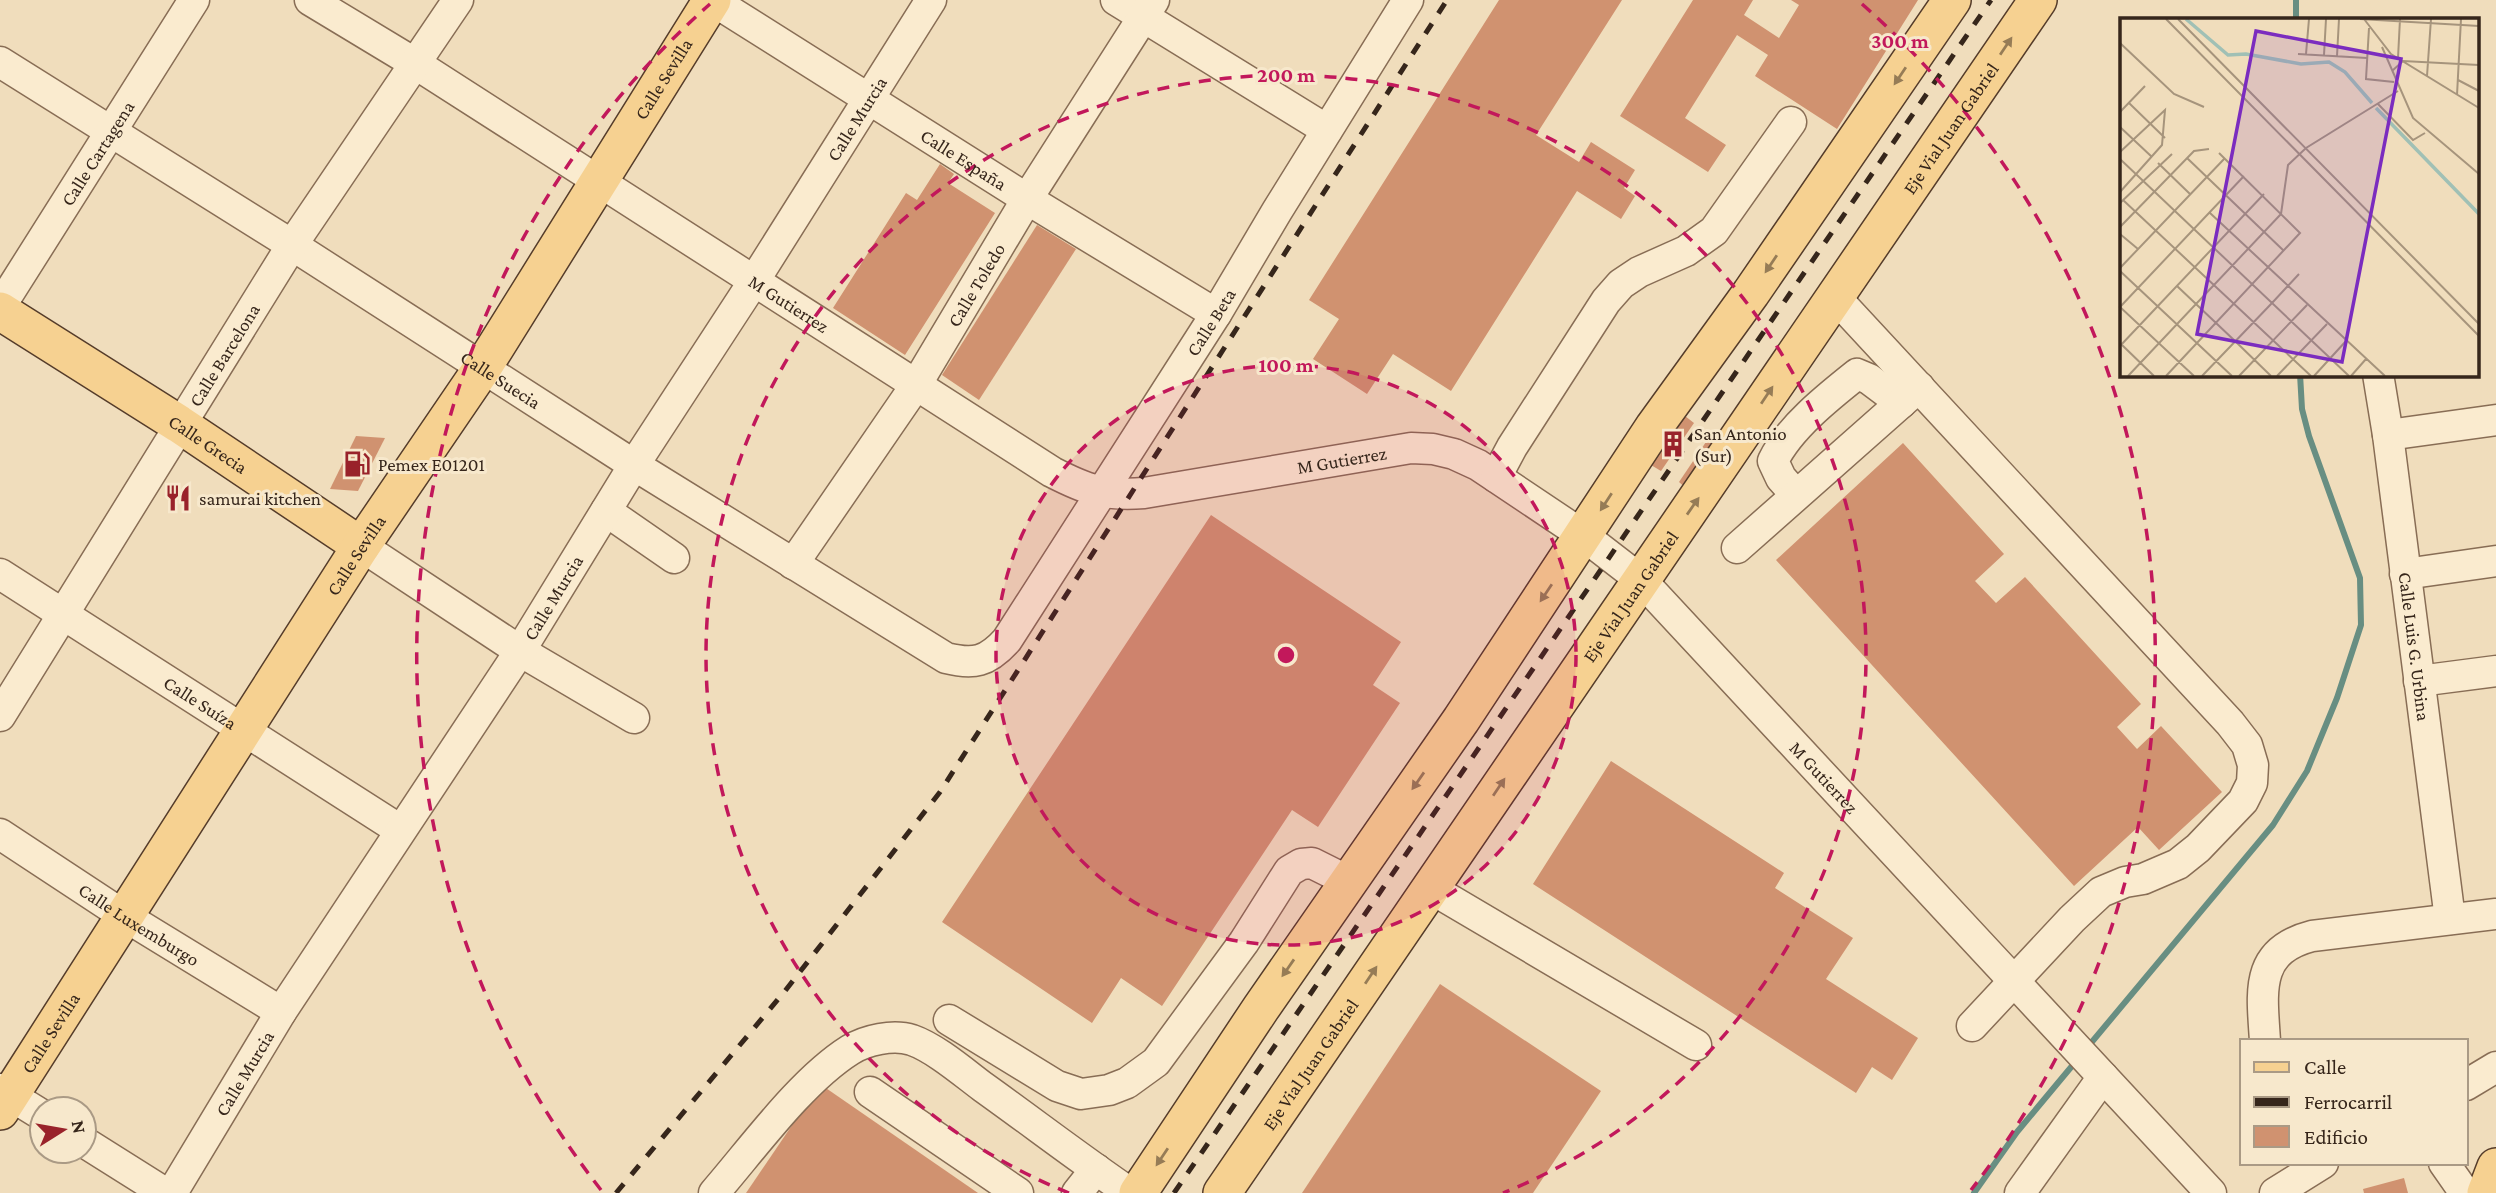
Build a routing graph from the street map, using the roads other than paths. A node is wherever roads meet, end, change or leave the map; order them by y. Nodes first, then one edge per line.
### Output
1 (194, 0) edge
2 (310, 0) edge
3 (458, 0) edge
4 (712, 0) edge
5 (931, 0) edge
6 (1116, 0) edge
7 (1408, 0) edge
8 (1952, 0) edge
9 (2038, 0) edge
10 (1148, 8) edge
11 (0, 62) edge
12 (416, 64) junction
13 (869, 99) junction
14 (1791, 122) dead end
15 (1327, 131) junction
16 (110, 132) junction
17 (597, 181) junction
18 (1027, 199) junction
19 (292, 245) junction
20 (754, 281) junction
21 (1834, 296) junction
22 (0, 309) edge
23 (1216, 314) junction
24 (482, 367) junction
25 (2378, 376) edge
26 (916, 385) junction
27 (1910, 395) junction
28 (2496, 420) edge
29 (179, 424) junction
30 (2388, 435) junction
31 (634, 465) junction
32 (1496, 477) junction
33 (1102, 493) junction
34 (1796, 495) junction
35 (606, 511) junction
36 (1584, 536) junction
37 (361, 546) junction
38 (1737, 548) dead end
39 (674, 558) dead end
40 (2496, 561) edge
41 (793, 564) junction
42 (0, 574) edge
43 (2405, 574) junction
44 (1641, 580) junction
45 (64, 615) junction
46 (1007, 640) joint
47 (520, 651) junction
48 (2496, 670) edge
49 (2418, 681) junction
50 (0, 716) edge
51 (634, 718) dead end
52 (245, 729) junction
53 (401, 830) junction
54 (0, 834) edge
55 (1348, 881) junction
56 (1430, 888) junction
57 (2496, 914) edge
58 (126, 917) junction
59 (2451, 919) junction
60 (2014, 981) junction
61 (281, 1012) junction
62 (949, 1020) dead end
63 (1972, 1026) dead end
64 (2265, 1039) edge
65 (1696, 1045) dead end
66 (2496, 1067) edge
67 (2100, 1074) junction
68 (2468, 1084) edge
69 (870, 1092) dead end
70 (3, 1098) edge
71 (28, 1109) edge
72 (98, 1151) edge
73 (2445, 1165) edge
74 (2309, 1166) edge
75 (2496, 1168) edge
76 (1096, 1169) junction
77 (165, 1193) edge
78 (172, 1193) edge
79 (715, 1193) edge
80 (1018, 1193) edge
81 (1077, 1193) edge
82 (1130, 1193) edge
83 (1138, 1193) edge
84 (1222, 1193) edge
85 (2020, 1193) edge
86 (2211, 1193) edge
87 (2275, 1193) edge
88 (2465, 1193) edge
89 (2486, 1193) edge

1 - 16 street, Calle Cartagena
2 - 12 street, M Gutierrez
3 - 12 street, Calle Barcelona
4 - 13 street, Calle España
4 - 17 main road, Calle Sevilla
5 - 13 street, Calle Murcia
6 - 10 street
7 - 15 street, Calle Beta
8 -> 36 main road
21 -> 9 main road, Eje Vial Juan Gabriel
10 - 15 street
10 - 18 street, Calle Toledo
11 - 16 street, Calle Suecia
12 - 17 street, M Gutierrez
12 - 19 street, Calle Barcelona
13 - 18 street, Calle España
13 - 20 street, Calle Murcia
14 - 32 street
15 - 23 street, Calle Beta
16 - 19 street, Calle Suecia
16 - 22 street, Calle Cartagena
17 - 20 street, M Gutierrez
17 - 24 main road, Calle Sevilla
18 - 23 street, Calle España
18 - 26 street, Calle Toledo
19 - 24 street, Calle Suecia
19 - 29 street, Calle Barcelona
20 - 26 street, M Gutierrez
20 - 31 street, Calle Murcia
21 - 27 street
44 -> 21 main road, Eje Vial Juan Gabriel
22 - 29 main road, Calle Grecia
23 - 33 street, Calle Beta
24 - 31 street, Calle Suecia
24 - 37 main road, Calle Sevilla
25 - 30 street, Calle Luis G. Urbina
26 - 33 street, M Gutierrez
26 - 41 street, Calle Toledo
27 - 34 street
27 - 34 street
27 - 60 street
28 - 30 street
29 - 37 main road, Calle Grecia
29 - 45 street, Calle Barcelona
30 - 43 street, Calle Luis G. Urbina
31 - 35 street, Calle Murcia
31 - 41 street, Calle Suecia
32 - 33 street, M Gutierrez
32 - 36 street, M Gutierrez
33 - 46 street, Calle Beta
34 - 38 street
35 - 39 street
35 - 47 street, Calle Murcia
36 - 44 street, M Gutierrez
36 -> 55 main road
37 - 47 street, Calle Grecia
37 - 52 main road, Calle Sevilla
40 - 43 street
41 - 46 street, Calle Suecia
42 - 45 street, Calle Suíza
43 - 49 street, Calle Luis G. Urbina
56 -> 44 main road, Eje Vial Juan Gabriel
44 - 60 street, M Gutierrez
45 - 50 street, Calle Barcelona
45 - 52 street, Calle Suíza
47 - 51 street, Calle Grecia
47 - 53 street, Calle Murcia
48 - 49 street
49 - 59 street, Calle Luis G. Urbina
52 - 53 street, Calle Suíza
52 - 58 main road, Calle Sevilla
53 - 61 street, Calle Murcia
54 - 58 street, Calle Luxemburgo
55 - 62 street
55 -> 83 main road
56 - 65 street
84 -> 56 main road, Eje Vial Juan Gabriel
57 - 59 street
58 - 61 street, Calle Luxemburgo
58 - 70 main road, Calle Sevilla
59 - 64 street
60 - 63 street
60 - 67 street, M Gutierrez
61 - 78 street, Calle Murcia
66 - 68 street
67 - 85 street
67 - 86 street, M Gutierrez
69 - 80 street
70 - 71 street
72 - 77 street
73 - 88 street
74 - 87 street
75 - 89 main road
76 - 79 street
76 - 81 street
76 - 82 street

